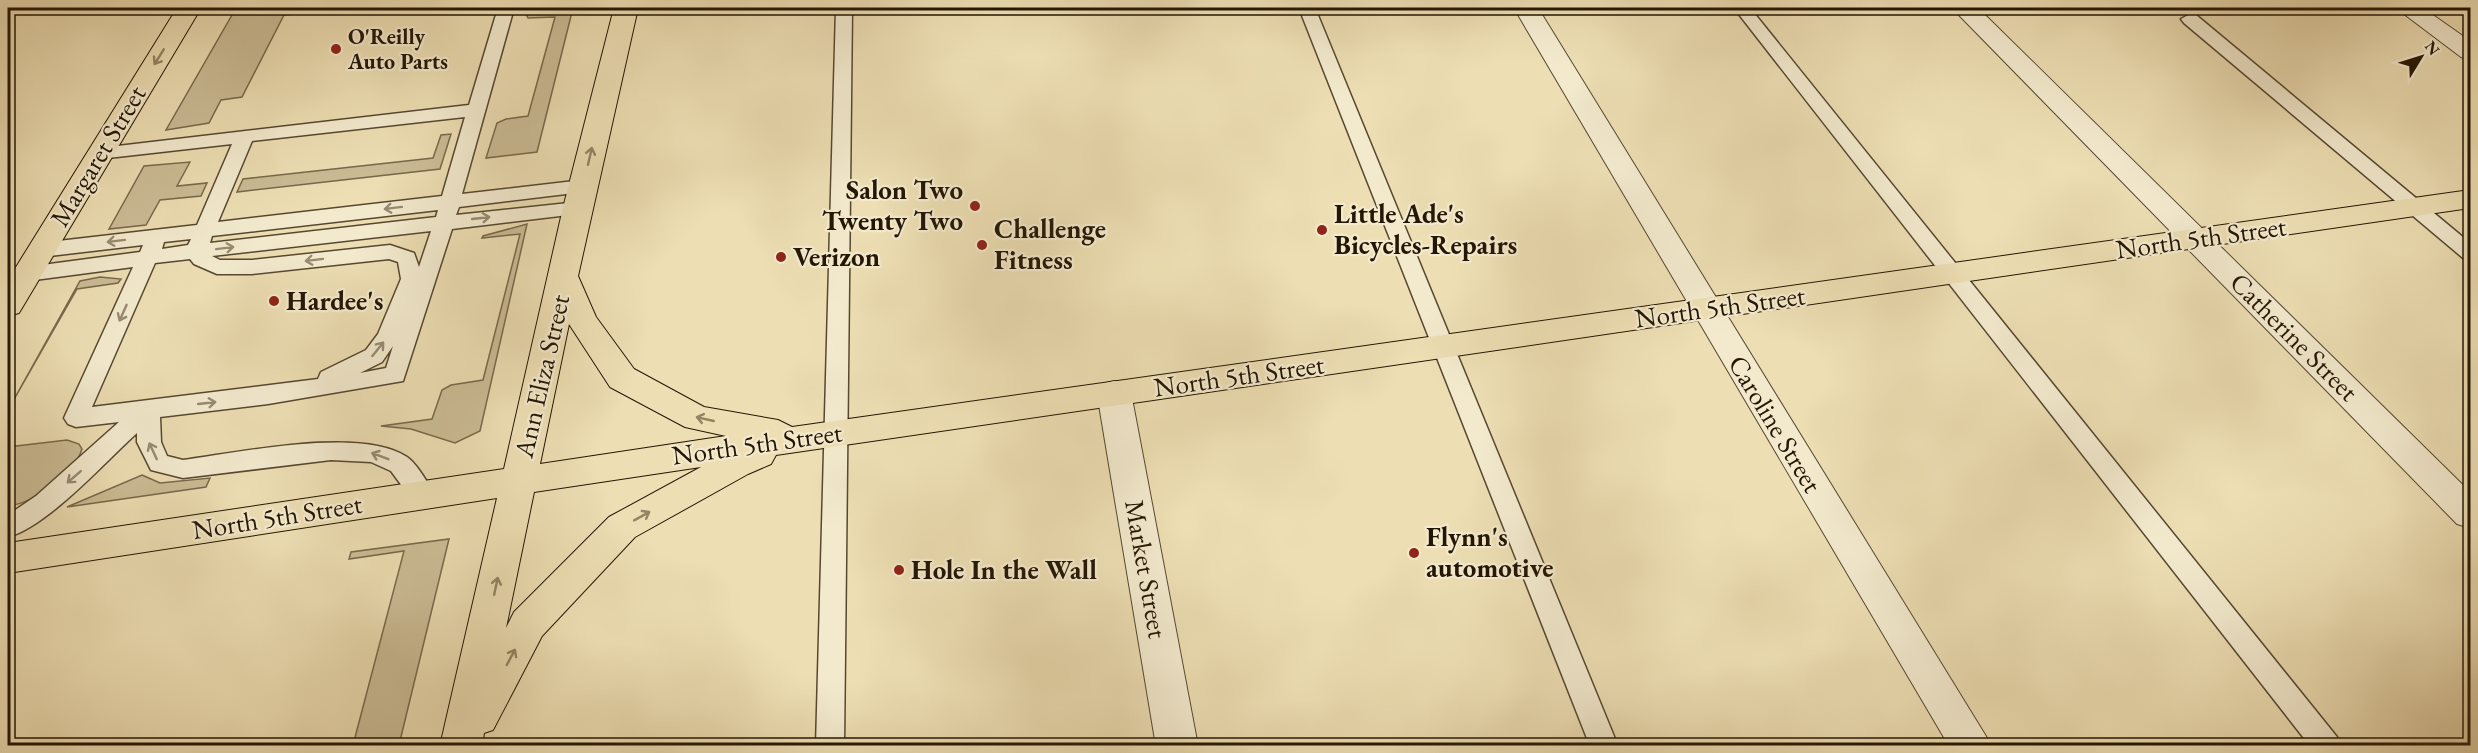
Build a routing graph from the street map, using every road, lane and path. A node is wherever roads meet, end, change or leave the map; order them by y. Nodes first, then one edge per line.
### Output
1 (189, 8) edge
2 (506, 8) edge
3 (626, 8) edge
4 (844, 8) edge
5 (1307, 8) edge
6 (1526, 8) edge
7 (1742, 8) edge
8 (1964, 8) edge
9 (2408, 8) edge
10 (2190, 19) dead end
11 (2470, 52) edge
12 (476, 110) junction
13 (245, 136) junction
14 (99, 153) junction
15 (581, 197) junction
16 (2470, 199) edge
17 (451, 201) junction
18 (2415, 207) junction
19 (444, 223) junction
20 (204, 230) junction
21 (157, 236) junction
22 (2195, 238) junction
23 (41, 250) junction
24 (196, 251) junction
25 (2470, 253) edge
26 (146, 259) junction
27 (27, 274) junction
28 (1953, 274) junction
29 (564, 278) junction
30 (8, 305) edge
31 (1706, 310) junction
32 (1446, 347) junction
33 (1114, 393) junction
34 (268, 396) junction
35 (148, 409) junction
36 (820, 435) junction
37 (519, 479) junction
38 (422, 494) junction
39 (2470, 514) edge
40 (8, 527) edge
41 (8, 558) edge
42 (462, 746) edge
43 (830, 746) edge
44 (1177, 746) edge
45 (1604, 746) edge
46 (1972, 746) edge
47 (2327, 746) edge

1 -> 14 main road, Margaret Street
2 - 12 lane
15 -> 3 main road, Ann Eliza Street
4 - 36 lane
5 - 32 lane
6 - 31 street, Caroline Street
7 - 28 lane
8 - 22 street, Catherine Street
9 - 11 street
10 - 18 lane
12 - 13 lane
12 - 17 lane
13 - 14 lane
13 - 20 lane
14 - 23 main road, Margaret Street
15 - 17 lane
19 -> 15 lane
15 - 29 main road, Ann Eliza Street
16 - 18 main road, North 5th Street
17 - 19 lane
17 -> 20 lane
18 - 22 main road, North 5th Street
18 - 25 lane
24 -> 19 lane
19 - 34 lane
20 - 21 lane
20 - 24 lane
21 -> 23 lane
21 - 26 lane
22 - 28 main road, North 5th Street
22 - 39 street, Catherine Street
23 - 27 main road, Margaret Street
24 - 26 lane
34 -> 24 lane
26 - 27 lane
26 -> 35 lane
27 - 30 main road, Margaret Street
28 - 31 main road, North 5th Street
28 - 47 lane
36 -> 29 main road
29 - 37 main road, Ann Eliza Street
31 - 32 main road, North 5th Street
31 - 46 street, Caroline Street
32 - 33 main road, North 5th Street
32 - 45 lane
33 - 36 main road, North 5th Street
33 - 44 street, Market Street
35 -> 34 lane
38 -> 35 lane
35 -> 40 lane
36 - 37 main road, North 5th Street
42 -> 36 main road
36 - 43 lane
37 - 38 main road, North 5th Street
42 -> 37 main road, Ann Eliza Street
38 - 41 main road, North 5th Street

